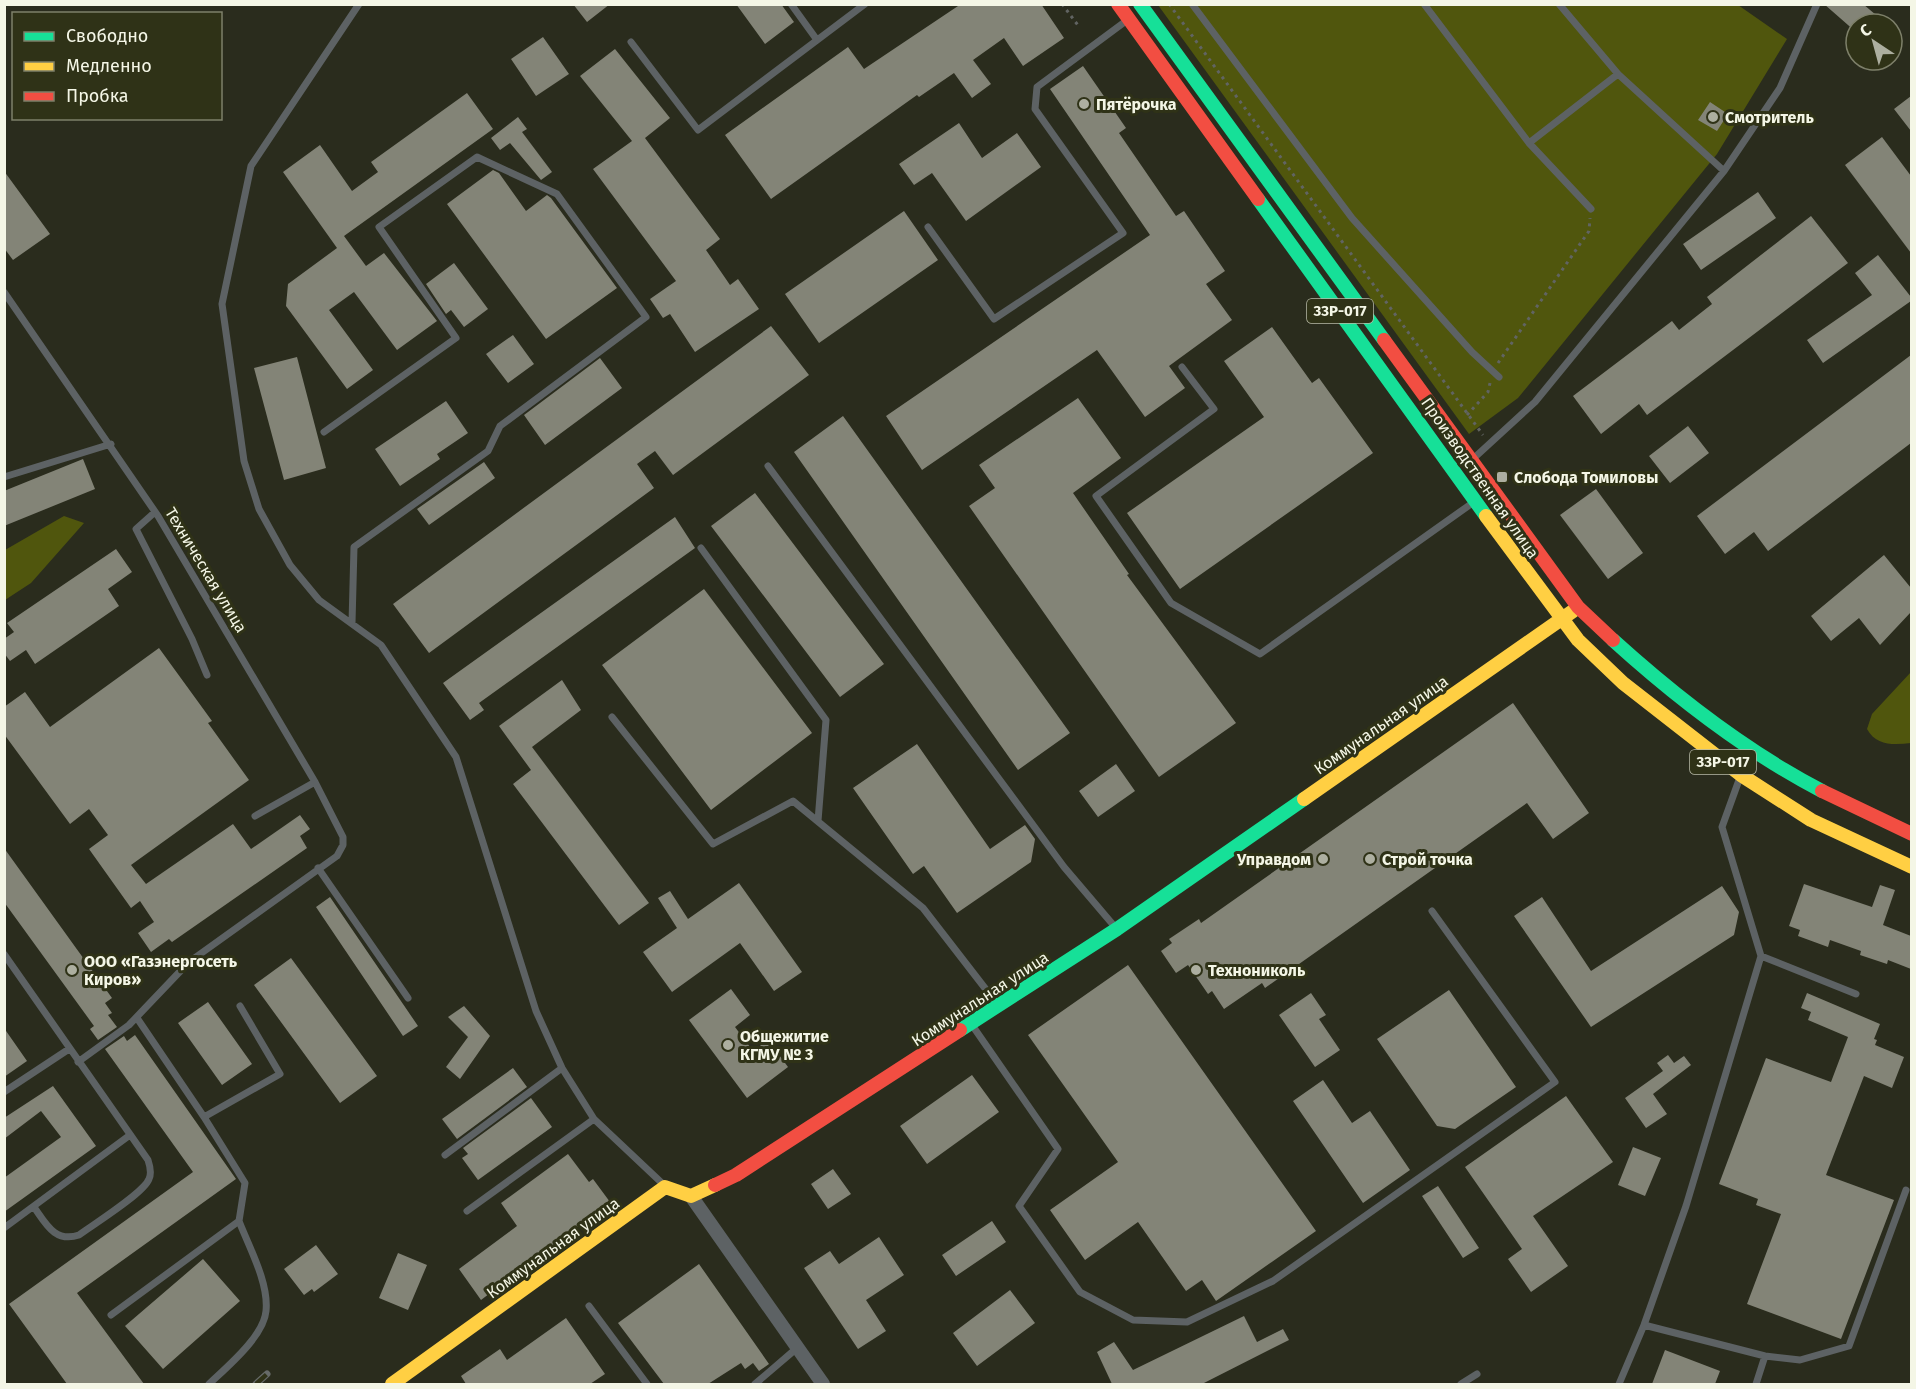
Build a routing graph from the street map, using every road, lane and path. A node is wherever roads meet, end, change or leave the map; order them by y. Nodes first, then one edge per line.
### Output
1 (360, 4) edge
2 (791, 4) edge
3 (865, 4) edge
4 (1062, 4) edge
5 (1118, 4) edge
6 (1140, 4) edge
7 (1169, 4) edge
8 (1192, 4) edge
9 (1424, 4) edge
10 (1558, 4) edge
11 (1817, 4) edge
12 (1128, 19) junction
13 (1080, 28) dead end
14 (817, 40) junction
15 (631, 42) dead end
16 (1618, 74) junction
17 (1529, 143) junction
18 (1724, 171) junction
19 (1591, 208) joint
20 (928, 227) dead end
21 (4, 292) edge
22 (1182, 367) dead end
23 (1492, 371) junction
24 (1499, 377) dead end
25 (1467, 415) junction
26 (324, 432) dead end
27 (1490, 443) junction
28 (111, 444) junction
29 (1472, 460) junction
30 (768, 466) dead end
31 (4, 477) edge
32 (1476, 501) junction
33 (155, 512) junction
34 (701, 548) dead end
35 (1578, 607) junction
36 (1561, 619) junction
37 (352, 623) junction
38 (207, 675) dead end
39 (612, 717) dead end
40 (1741, 775) junction
41 (315, 782) junction
42 (255, 816) dead end
43 (818, 821) junction
44 (1911, 834) edge
45 (1911, 867) edge
46 (318, 868) junction
47 (1432, 911) dead end
48 (1117, 929) junction
49 (4, 954) edge
50 (1761, 956) junction
51 (1856, 994) dead end
52 (408, 998) dead end
53 (240, 1006) dead end
54 (999, 1006) junction
55 (137, 1018) junction
56 (972, 1025) junction
57 (69, 1049) junction
58 (78, 1062) junction
59 (562, 1068) junction
60 (4, 1092) edge
61 (204, 1117) junction
62 (594, 1119) junction
63 (130, 1135) junction
64 (445, 1155) dead end
65 (665, 1187) junction
66 (1906, 1190) dead end
67 (691, 1196) junction
68 (34, 1207) junction
69 (467, 1211) dead end
70 (239, 1221) junction
71 (4, 1228) edge
72 (589, 1306) dead end
73 (111, 1314) dead end
74 (1644, 1325) junction
75 (797, 1348) junction
76 (1765, 1356) junction
77 (1477, 1374) dead end
78 (209, 1384) edge
79 (392, 1384) edge
80 (647, 1384) edge
81 (755, 1384) edge
82 (823, 1384) edge
83 (1461, 1384) edge
84 (1619, 1384) edge
85 (1756, 1384) edge

1 - 37 lane
2 - 14 lane
3 - 14 lane
4 - 13 path
5 - 12 main road, Производственная улица / 33Р-017
6 - 29 main road, Производственная улица / 33Р-017
7 - 25 path
8 - 23 lane
9 - 17 lane
10 - 16 lane
11 - 18 lane
12 - 20 lane
12 - 32 main road, Производственная улица / 33Р-017
14 - 15 lane
16 - 17 lane
16 - 18 lane
17 - 19 lane
18 - 27 lane
19 - 23 path
21 - 28 lane, Техническая улица
22 - 32 lane
23 - 24 lane
23 - 25 path
25 - 27 path
26 - 37 lane
27 - 29 lane
28 - 31 lane
28 - 33 lane, Техническая улица
29 - 35 main road, Производственная улица / 33Р-017
30 - 48 lane
32 - 36 main road, Производственная улица / 33Р-017
33 - 38 lane
33 - 41 lane, Техническая улица
34 - 43 lane
35 - 36 main road, Коммунальная улица
35 - 44 main road, Производственная улица / 33Р-017
36 - 40 main road, Производственная улица / 33Р-017
36 - 48 main road, Коммунальная улица
37 - 59 lane
39 - 43 lane
40 - 45 main road, Производственная улица / 33Р-017
40 - 50 lane
41 - 42 lane
41 - 46 lane, Техническая улица
43 - 54 lane
46 - 52 lane
46 - 55 lane
47 - 56 lane
48 - 54 main road, Коммунальная улица
49 - 57 lane
50 - 51 lane
50 - 74 lane
53 - 61 lane
54 - 56 main road, Коммунальная улица
55 - 58 lane
55 - 61 lane
56 - 67 main road, Коммунальная улица
57 - 58 lane
57 - 60 lane
58 - 63 lane
59 - 62 lane
59 - 64 lane
61 - 70 lane
62 - 65 lane
62 - 69 lane
63 - 68 lane
63 - 68 lane
65 - 67 main road
65 - 79 main road, Коммунальная улица
66 - 76 lane
67 - 75 street
68 - 71 lane
70 - 73 lane
70 - 78 lane
72 - 80 lane
74 - 76 lane
74 - 84 lane
75 - 81 lane
75 - 82 street
76 - 85 lane
77 - 83 lane

